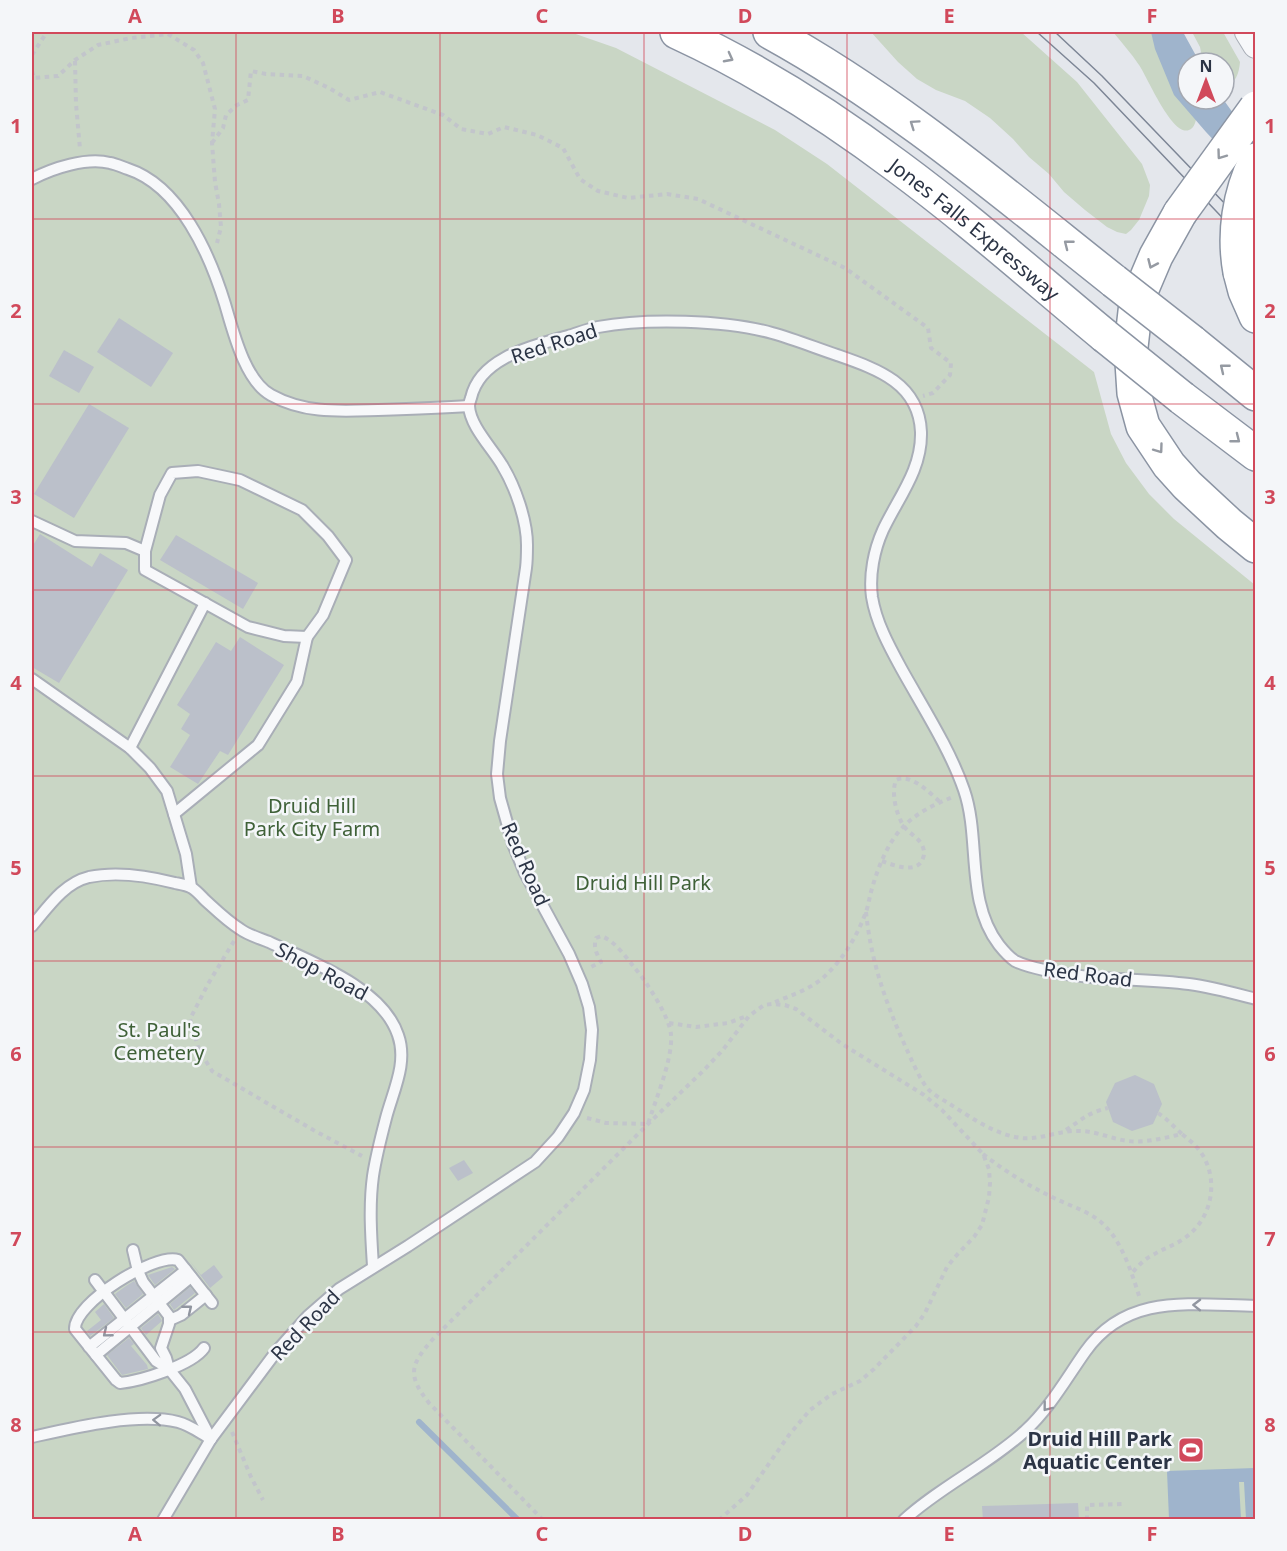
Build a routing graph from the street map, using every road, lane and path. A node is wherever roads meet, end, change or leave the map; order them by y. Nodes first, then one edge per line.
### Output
1 (47, 32) edge
2 (677, 32) edge
3 (770, 32) edge
4 (1248, 32) edge
5 (1256, 45) edge
6 (32, 55) edge
7 (75, 60) junction
8 (32, 71) edge
9 (1256, 108) edge
10 (212, 143) junction
11 (1256, 160) edge
12 (82, 162) junction
13 (32, 179) edge
14 (208, 255) junction
15 (1256, 316) edge
16 (1256, 394) edge
17 (912, 399) junction
18 (469, 406) junction
19 (1256, 454) edge
20 (32, 521) edge
21 (1256, 546) edge
22 (145, 551) junction
23 (205, 603) junction
24 (306, 637) junction
25 (32, 679) edge
26 (130, 748) junction
27 (965, 793) junction
28 (940, 802) junction
29 (174, 814) junction
30 (904, 826) junction
31 (882, 861) junction
32 (191, 887) junction
33 (866, 912) junction
34 (32, 926) edge
35 (241, 930) junction
36 (577, 974) junction
37 (1256, 999) edge
38 (772, 1004) junction
39 (749, 1016) junction
40 (669, 1023) junction
41 (929, 1090) junction
42 (924, 1095) junction
43 (1108, 1108) dead end
44 (1158, 1113) dead end
45 (585, 1117) dead end
46 (648, 1124) junction
47 (1065, 1131) junction
48 (1182, 1134) junction
49 (983, 1154) junction
50 (376, 1163) junction
51 (133, 1250) dead end
52 (373, 1266) junction
53 (138, 1271) junction
54 (1131, 1273) junction
55 (189, 1274) junction
56 (94, 1280) dead end
57 (104, 1291) junction
58 (156, 1300) junction
59 (1256, 1306) edge
60 (1144, 1309) junction
61 (170, 1320) junction
62 (128, 1323) junction
63 (204, 1348) dead end
64 (92, 1351) junction
65 (169, 1369) junction
66 (227, 1419) junction
67 (32, 1437) edge
68 (211, 1440) junction
69 (263, 1500) dead end
70 (1123, 1504) dead end
71 (163, 1520) edge
72 (543, 1520) edge
73 (719, 1520) edge
74 (904, 1520) edge
75 (1087, 1520) edge

1 - 6 path
2 -> 19 highway, Jones Falls Expressway, bridge
16 -> 3 highway, bridge
4 - 5 street
7 - 8 path
7 - 10 path
7 - 12 path
9 -> 21 highway, bridge
10 - 14 path
10 - 17 path
11 - 15 highway, bridge
12 - 13 lane
12 - 14 lane
14 - 18 lane
17 - 18 lane, Red Road
17 - 27 lane, Red Road
18 - 36 lane, Red Road
20 - 22 lane
22 - 23 lane
22 - 24 lane
23 - 24 lane
23 - 26 lane
24 - 29 lane
25 - 26 lane
26 - 29 lane
27 - 28 path
27 - 37 lane, Red Road
28 - 30 path
28 - 30 path
29 - 32 lane
30 - 31 path
30 - 31 path
31 - 33 path
32 - 34 lane, Shop Road
32 - 35 lane, Shop Road
33 - 38 path
33 - 41 path
35 - 50 lane, Shop Road
35 - 50 path
36 - 40 path
36 - 52 lane, Red Road
38 - 39 path
38 - 42 path
39 - 40 path
39 - 46 path
40 - 46 path
41 - 42 path
41 - 47 path
42 - 49 path
43 - 47 path
44 - 48 path
45 - 46 path
46 - 72 path
47 - 48 path
48 - 54 path
49 - 54 path
49 - 73 path
50 - 52 lane, Shop Road
51 - 53 lane
52 - 66 lane, Red Road
53 - 55 lane
53 - 57 lane
53 - 58 lane
54 - 60 path
55 - 58 lane
61 -> 55 lane
56 - 57 lane
57 - 62 lane
57 - 64 lane
58 - 61 lane
58 - 62 lane
59 -> 60 lane
60 -> 74 lane
61 - 65 lane
62 - 64 lane
62 - 65 lane
63 - 65 lane
64 - 65 lane
65 - 68 lane
66 - 68 lane, Red Road
66 - 69 path
68 -> 67 lane
68 - 71 lane, Red Road
70 - 75 path

